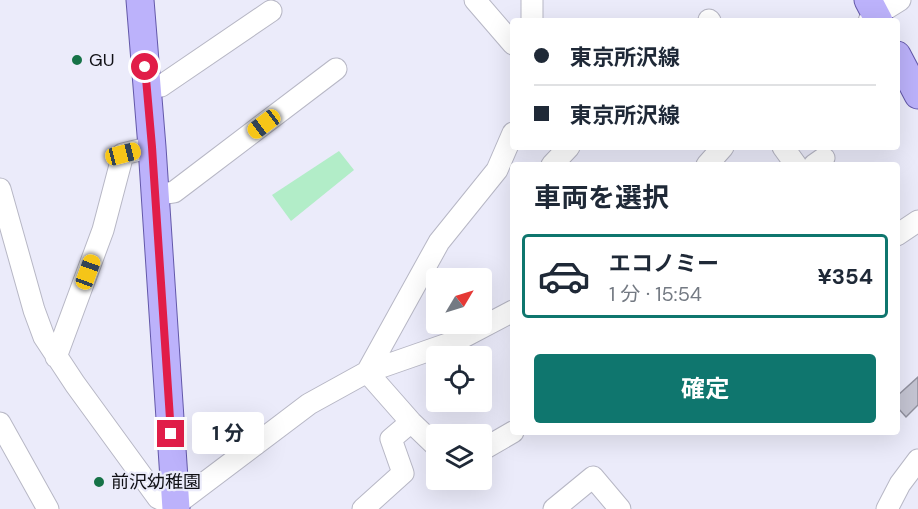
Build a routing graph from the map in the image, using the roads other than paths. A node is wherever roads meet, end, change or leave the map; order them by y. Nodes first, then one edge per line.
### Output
1 (140, 0) edge
2 (475, 0) edge
3 (532, 0) edge
4 (900, 0) edge
5 (271, 11) dead end
6 (873, 14) edge
7 (532, 18) edge
8 (510, 41) edge
9 (900, 61) edge
10 (336, 69) dead end
11 (147, 89) junction
12 (918, 95) edge
13 (510, 140) edge
14 (152, 147) junction
15 (566, 150) edge
16 (720, 150) edge
17 (555, 162) edge
18 (710, 162) edge
19 (0, 189) edge
20 (155, 195) junction
21 (918, 221) edge
22 (6, 233) edge
23 (900, 233) edge
24 (510, 313) edge
25 (56, 357) junction
26 (367, 372) junction
27 (411, 422) junction
28 (0, 423) edge
29 (510, 434) edge
30 (426, 436) edge
31 (492, 444) edge
32 (918, 460) edge
33 (174, 508) edge
34 (48, 509) edge
35 (363, 509) edge
36 (554, 509) edge
37 (620, 509) edge
38 (887, 509) edge

1 - 11 main road
2 - 8 street
3 - 7 street
4 - 6 street
5 - 11 street
9 - 12 main road
10 - 20 street
11 - 14 main road
13 - 26 street
14 - 20 main road
14 - 25 street
15 - 17 street
16 - 18 street
19 - 22 street
20 - 33 main road
21 - 23 street
22 - 25 street
24 - 26 street
25 - 33 street
26 - 27 street
26 - 33 street
27 - 30 street
27 - 35 street
28 - 34 street
29 - 31 street
32 - 38 street
36 - 37 street

